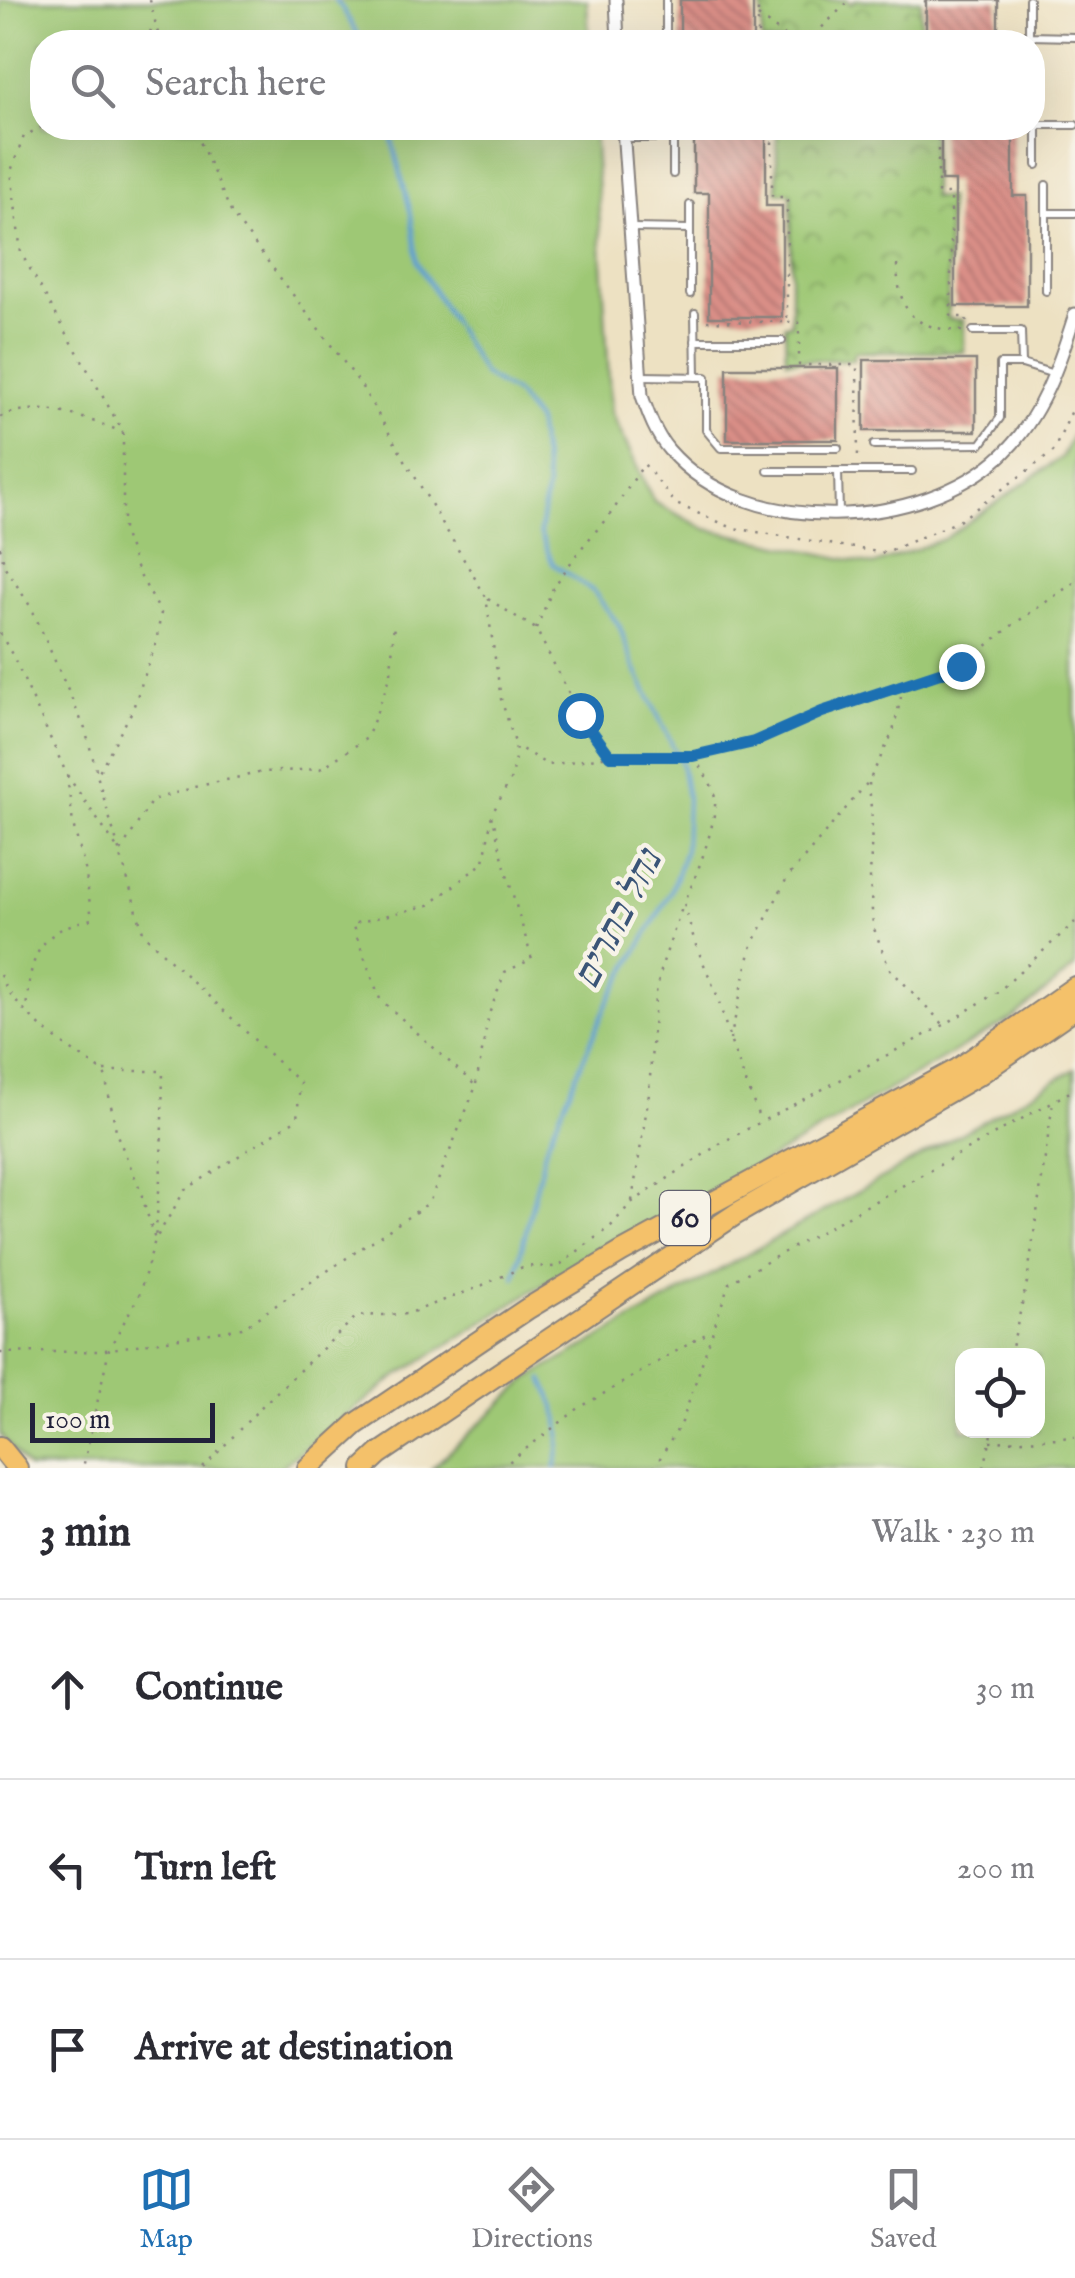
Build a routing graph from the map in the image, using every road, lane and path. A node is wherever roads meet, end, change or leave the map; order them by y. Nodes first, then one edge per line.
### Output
1 (150, 0) edge
2 (616, 0) edge
3 (666, 0) edge
4 (758, 0) edge
5 (850, 0) edge
6 (925, 0) edge
7 (1030, 0) edge
8 (758, 16) junction
9 (154, 24) junction
10 (151, 30) edge
11 (156, 30) edge
12 (617, 30) edge
13 (666, 30) edge
14 (758, 30) edge
15 (777, 30) edge
16 (819, 30) edge
17 (925, 30) edge
18 (1030, 30) edge
19 (1045, 36) edge
20 (1075, 37) edge
21 (1045, 125) edge
22 (1075, 125) edge
23 (30, 133) edge
24 (199, 140) edge
25 (624, 140) edge
26 (673, 140) edge
27 (772, 140) edge
28 (938, 140) edge
29 (1037, 140) edge
30 (1037, 165) dead end
31 (673, 174) dead end
32 (1046, 185) dead end
33 (690, 206) dead end
34 (1046, 213) junction
35 (1075, 214) edge
36 (630, 228) junction
37 (690, 228) junction
38 (897, 265) dead end
39 (1046, 291) dead end
40 (690, 294) dead end
41 (1075, 314) edge
42 (695, 317) joint
43 (787, 322) junction
44 (973, 331) dead end
45 (695, 341) junction
46 (782, 341) dead end
47 (1022, 364) junction
48 (1054, 374) junction
49 (640, 376) junction
50 (696, 376) junction
51 (0, 416) edge
52 (123, 432) junction
53 (874, 445) dead end
54 (838, 448) dead end
55 (768, 470) dead end
56 (838, 470) junction
57 (858, 470) junction
58 (912, 470) dead end
59 (839, 515) junction
60 (0, 548) edge
61 (1075, 582) edge
62 (486, 598) junction
63 (394, 621) dead end
64 (0, 633) edge
65 (904, 684) junction
66 (516, 746) junction
67 (610, 756) junction
68 (693, 756) junction
69 (67, 775) junction
70 (97, 775) junction
71 (868, 781) junction
72 (492, 814) junction
73 (120, 853) junction
74 (684, 903) junction
75 (1075, 922) edge
76 (0, 975) edge
77 (1075, 988) edge
78 (1075, 1008) edge
79 (26, 1011) junction
80 (944, 1025) junction
81 (730, 1040) junction
82 (104, 1072) junction
83 (476, 1086) junction
84 (1075, 1088) edge
85 (1053, 1101) junction
86 (760, 1121) junction
87 (632, 1203) junction
88 (155, 1240) junction
89 (712, 1331) junction
90 (1012, 1348) edge
91 (109, 1349) junction
92 (0, 1353) edge
93 (991, 1438) edge
94 (1075, 1438) edge
95 (990, 1442) junction
96 (0, 1447) edge
97 (17, 1468) edge
98 (83, 1468) edge
99 (202, 1468) edge
100 (308, 1468) edge
101 (364, 1468) edge
102 (502, 1468) edge
103 (654, 1468) edge
104 (984, 1468) edge

1 - 9 path
2 - 12 street
3 - 13 lane
4 - 8 path
5 - 16 path
6 - 17 path
7 - 18 lane
8 - 14 path
8 - 15 path
9 - 10 path
9 - 11 path
19 - 20 lane
21 - 22 lane
23 - 52 path
24 - 62 path
25 - 36 street
26 - 31 lane
27 - 43 path
28 - 38 path
29 - 30 lane
32 - 34 lane
33 - 37 lane
34 - 35 lane
34 - 39 lane
36 - 37 lane
36 - 49 street
37 - 40 lane
41 - 48 street
42 - 43 path
42 - 45 lane
43 - 57 path
44 - 47 lane
45 - 46 lane
45 - 50 lane
47 - 48 lane
47 - 53 lane
48 - 59 street
49 - 50 lane
49 - 59 street
50 - 54 lane
51 - 52 path
52 - 70 path
55 - 56 lane
56 - 57 lane
56 - 59 lane
57 - 58 lane
60 - 70 path
61 - 65 path
62 - 66 path
62 - 67 path
63 - 73 path
64 - 69 path
65 - 68 path
65 - 71 path
66 - 67 path
66 - 72 path
67 - 68 path
68 - 74 path
69 - 73 path
69 - 79 path
70 - 73 path
71 - 80 path
71 - 81 path
72 - 83 path
72 - 83 path
73 - 88 path
74 - 81 path
74 - 87 path
75 - 80 path
76 - 79 path
77 - 100 highway, 60
78 - 101 highway, 60
79 - 82 path
80 - 86 path
81 - 86 path
82 - 88 path
82 - 88 path
83 - 91 path
84 - 85 path
85 - 89 path
85 - 90 path
86 - 87 path
87 - 99 path
88 - 91 path
89 - 102 path
89 - 103 path
91 - 92 path
91 - 98 path
93 - 95 path
94 - 95 path
95 - 104 path
96 - 97 highway

